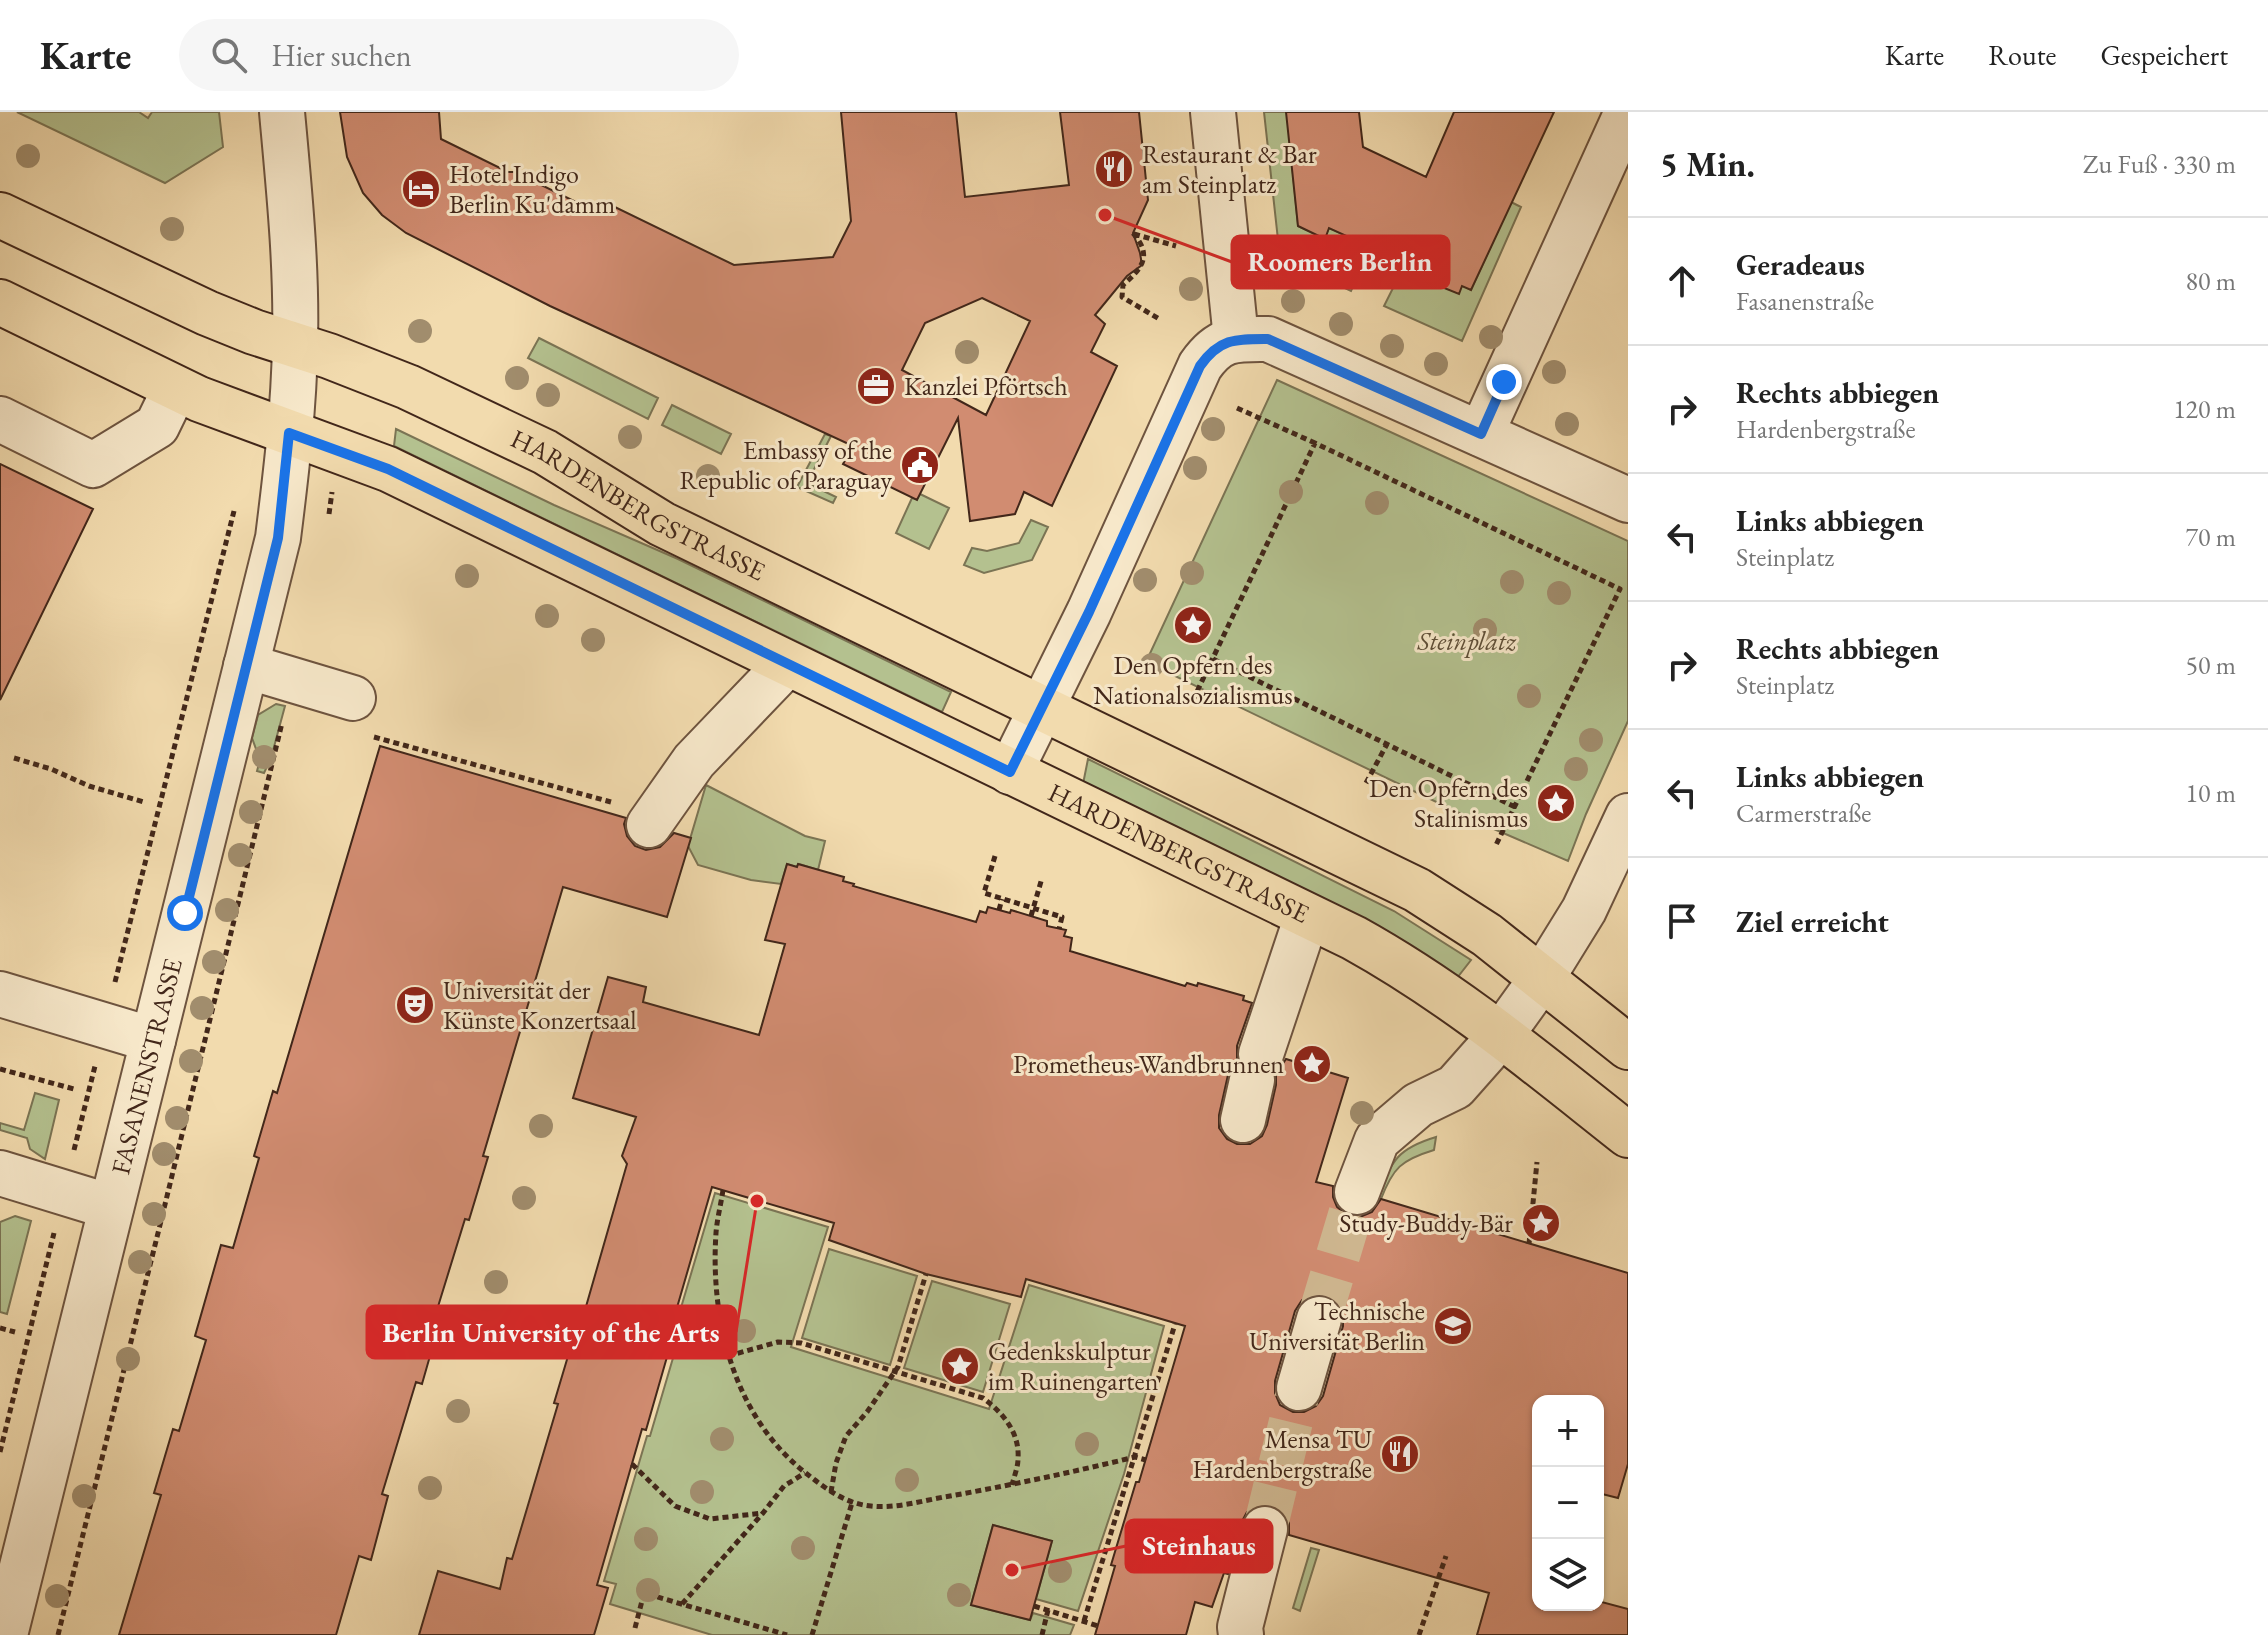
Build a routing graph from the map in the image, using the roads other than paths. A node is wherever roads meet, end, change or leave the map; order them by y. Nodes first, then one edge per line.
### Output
1 (282, 112) edge
2 (1213, 112) edge
3 (1627, 112) edge
4 (0, 215) edge
5 (0, 302) edge
6 (1236, 339) junction
7 (295, 345) junction
8 (175, 389) junction
9 (0, 419) edge
10 (289, 433) junction
11 (1481, 434) junction
12 (1628, 500) edge
13 (787, 664) junction
14 (246, 666) junction
15 (1042, 707) junction
16 (359, 716) road end
17 (1010, 772) junction
18 (1628, 816) edge
19 (653, 820) road end
20 (1307, 916) junction
21 (1542, 978) junction
22 (0, 994) edge
23 (1501, 1035) junction
24 (153, 1040) junction
25 (1628, 1047) edge
26 (1252, 1084) dead end
27 (1628, 1135) edge
28 (0, 1173) edge
29 (1357, 1192) tunnel mouth
30 (111, 1207) junction
31 (1319, 1319) tunnel mouth
32 (1299, 1388) tunnel mouth
33 (1265, 1529) tunnel mouth
34 (5, 1635) edge
35 (1241, 1635) edge

1 - 7 street, FASANENSTRASSE
2 - 6 street
3 - 11 street
4 - 7 main road, HARDENBERGSTRASSE
5 - 8 main road, HARDENBERGSTRASSE
6 - 11 street
6 - 15 street
7 - 10 street, FASANENSTRASSE
7 - 15 main road, HARDENBERGSTRASSE
8 - 9 street
8 - 10 main road, HARDENBERGSTRASSE
10 - 13 main road, HARDENBERGSTRASSE
10 - 14 street, FASANENSTRASSE
11 - 12 street
13 - 17 main road, HARDENBERGSTRASSE
13 - 19 street
14 - 16 street
14 - 24 street, FASANENSTRASSE
15 - 17 street
15 - 21 main road, HARDENBERGSTRASSE
17 - 20 main road, HARDENBERGSTRASSE
18 - 21 street
20 - 23 main road, HARDENBERGSTRASSE
20 - 26 street
21 - 23 street
21 - 25 main road, HARDENBERGSTRASSE
22 - 24 street
23 - 27 main road, HARDENBERGSTRASSE
23 - 29 street
24 - 30 street, FASANENSTRASSE
28 - 30 street
30 - 34 street, FASANENSTRASSE
31 - 32 street
33 - 35 street

